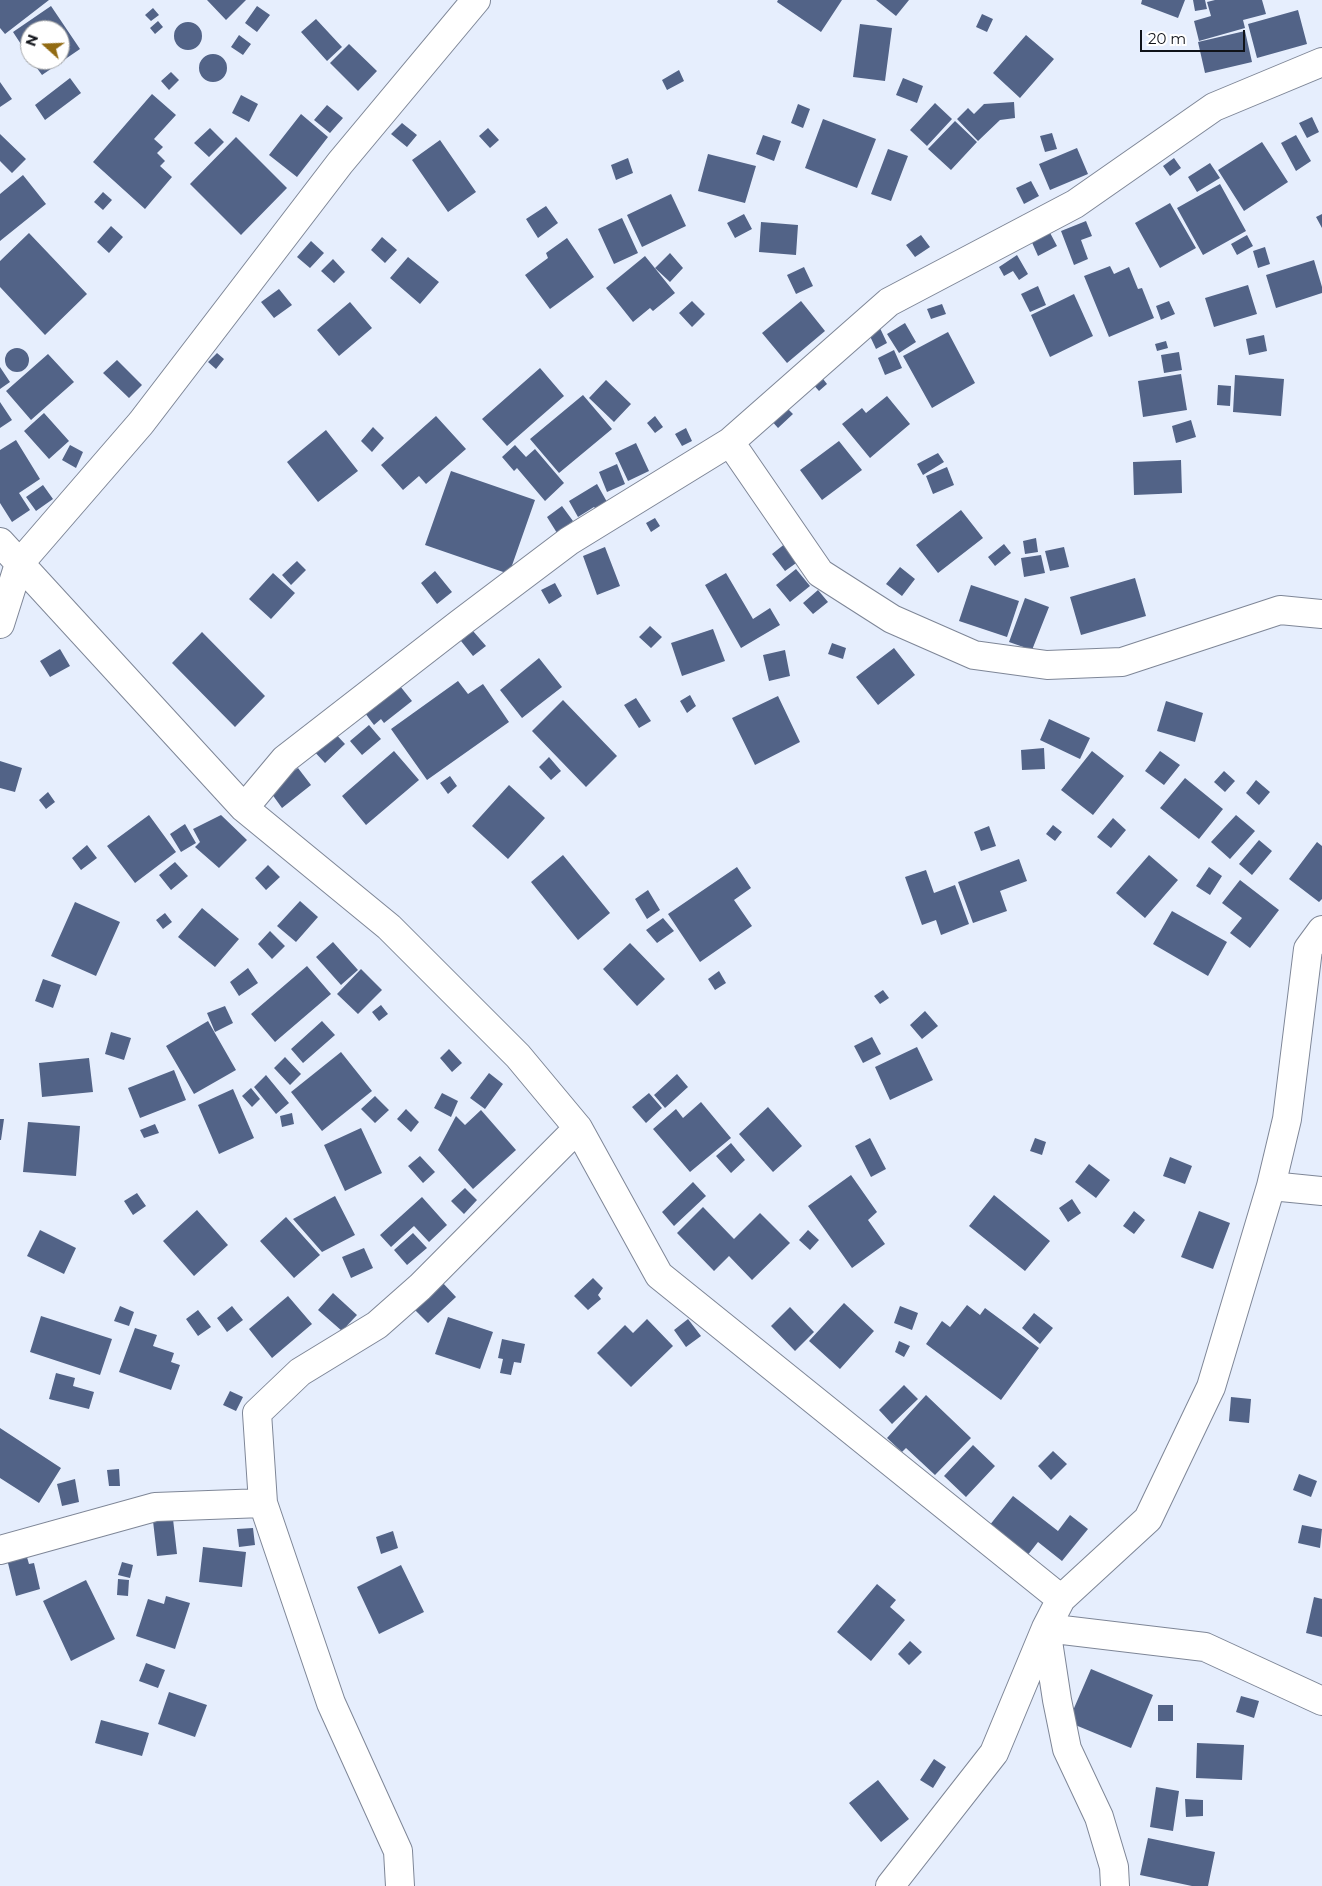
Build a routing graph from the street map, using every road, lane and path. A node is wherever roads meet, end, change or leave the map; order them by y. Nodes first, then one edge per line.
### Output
1 (476, 0) edge
2 (1322, 62) edge
3 (730, 442) junction
4 (0, 542) edge
5 (19, 564) junction
6 (1322, 614) edge
7 (0, 624) edge
8 (244, 808) junction
9 (1322, 930) edge
10 (578, 1128) junction
11 (1271, 1186) junction
12 (1322, 1191) edge
13 (264, 1503) junction
14 (0, 1550) edge
15 (1061, 1599) junction
16 (1046, 1628) junction
17 (1322, 1701) edge
18 (400, 1886) edge
19 (890, 1886) edge
20 (1114, 1886) edge

1 - 5 street
2 - 3 street
3 - 6 street
3 - 8 street
4 - 5 street
5 - 7 street
5 - 8 street
8 - 10 street
9 - 11 street
10 - 13 street
10 - 15 street
11 - 12 street
11 - 15 street
13 - 14 street
13 - 18 street
15 - 16 street
16 - 17 street
16 - 19 street
16 - 20 street

